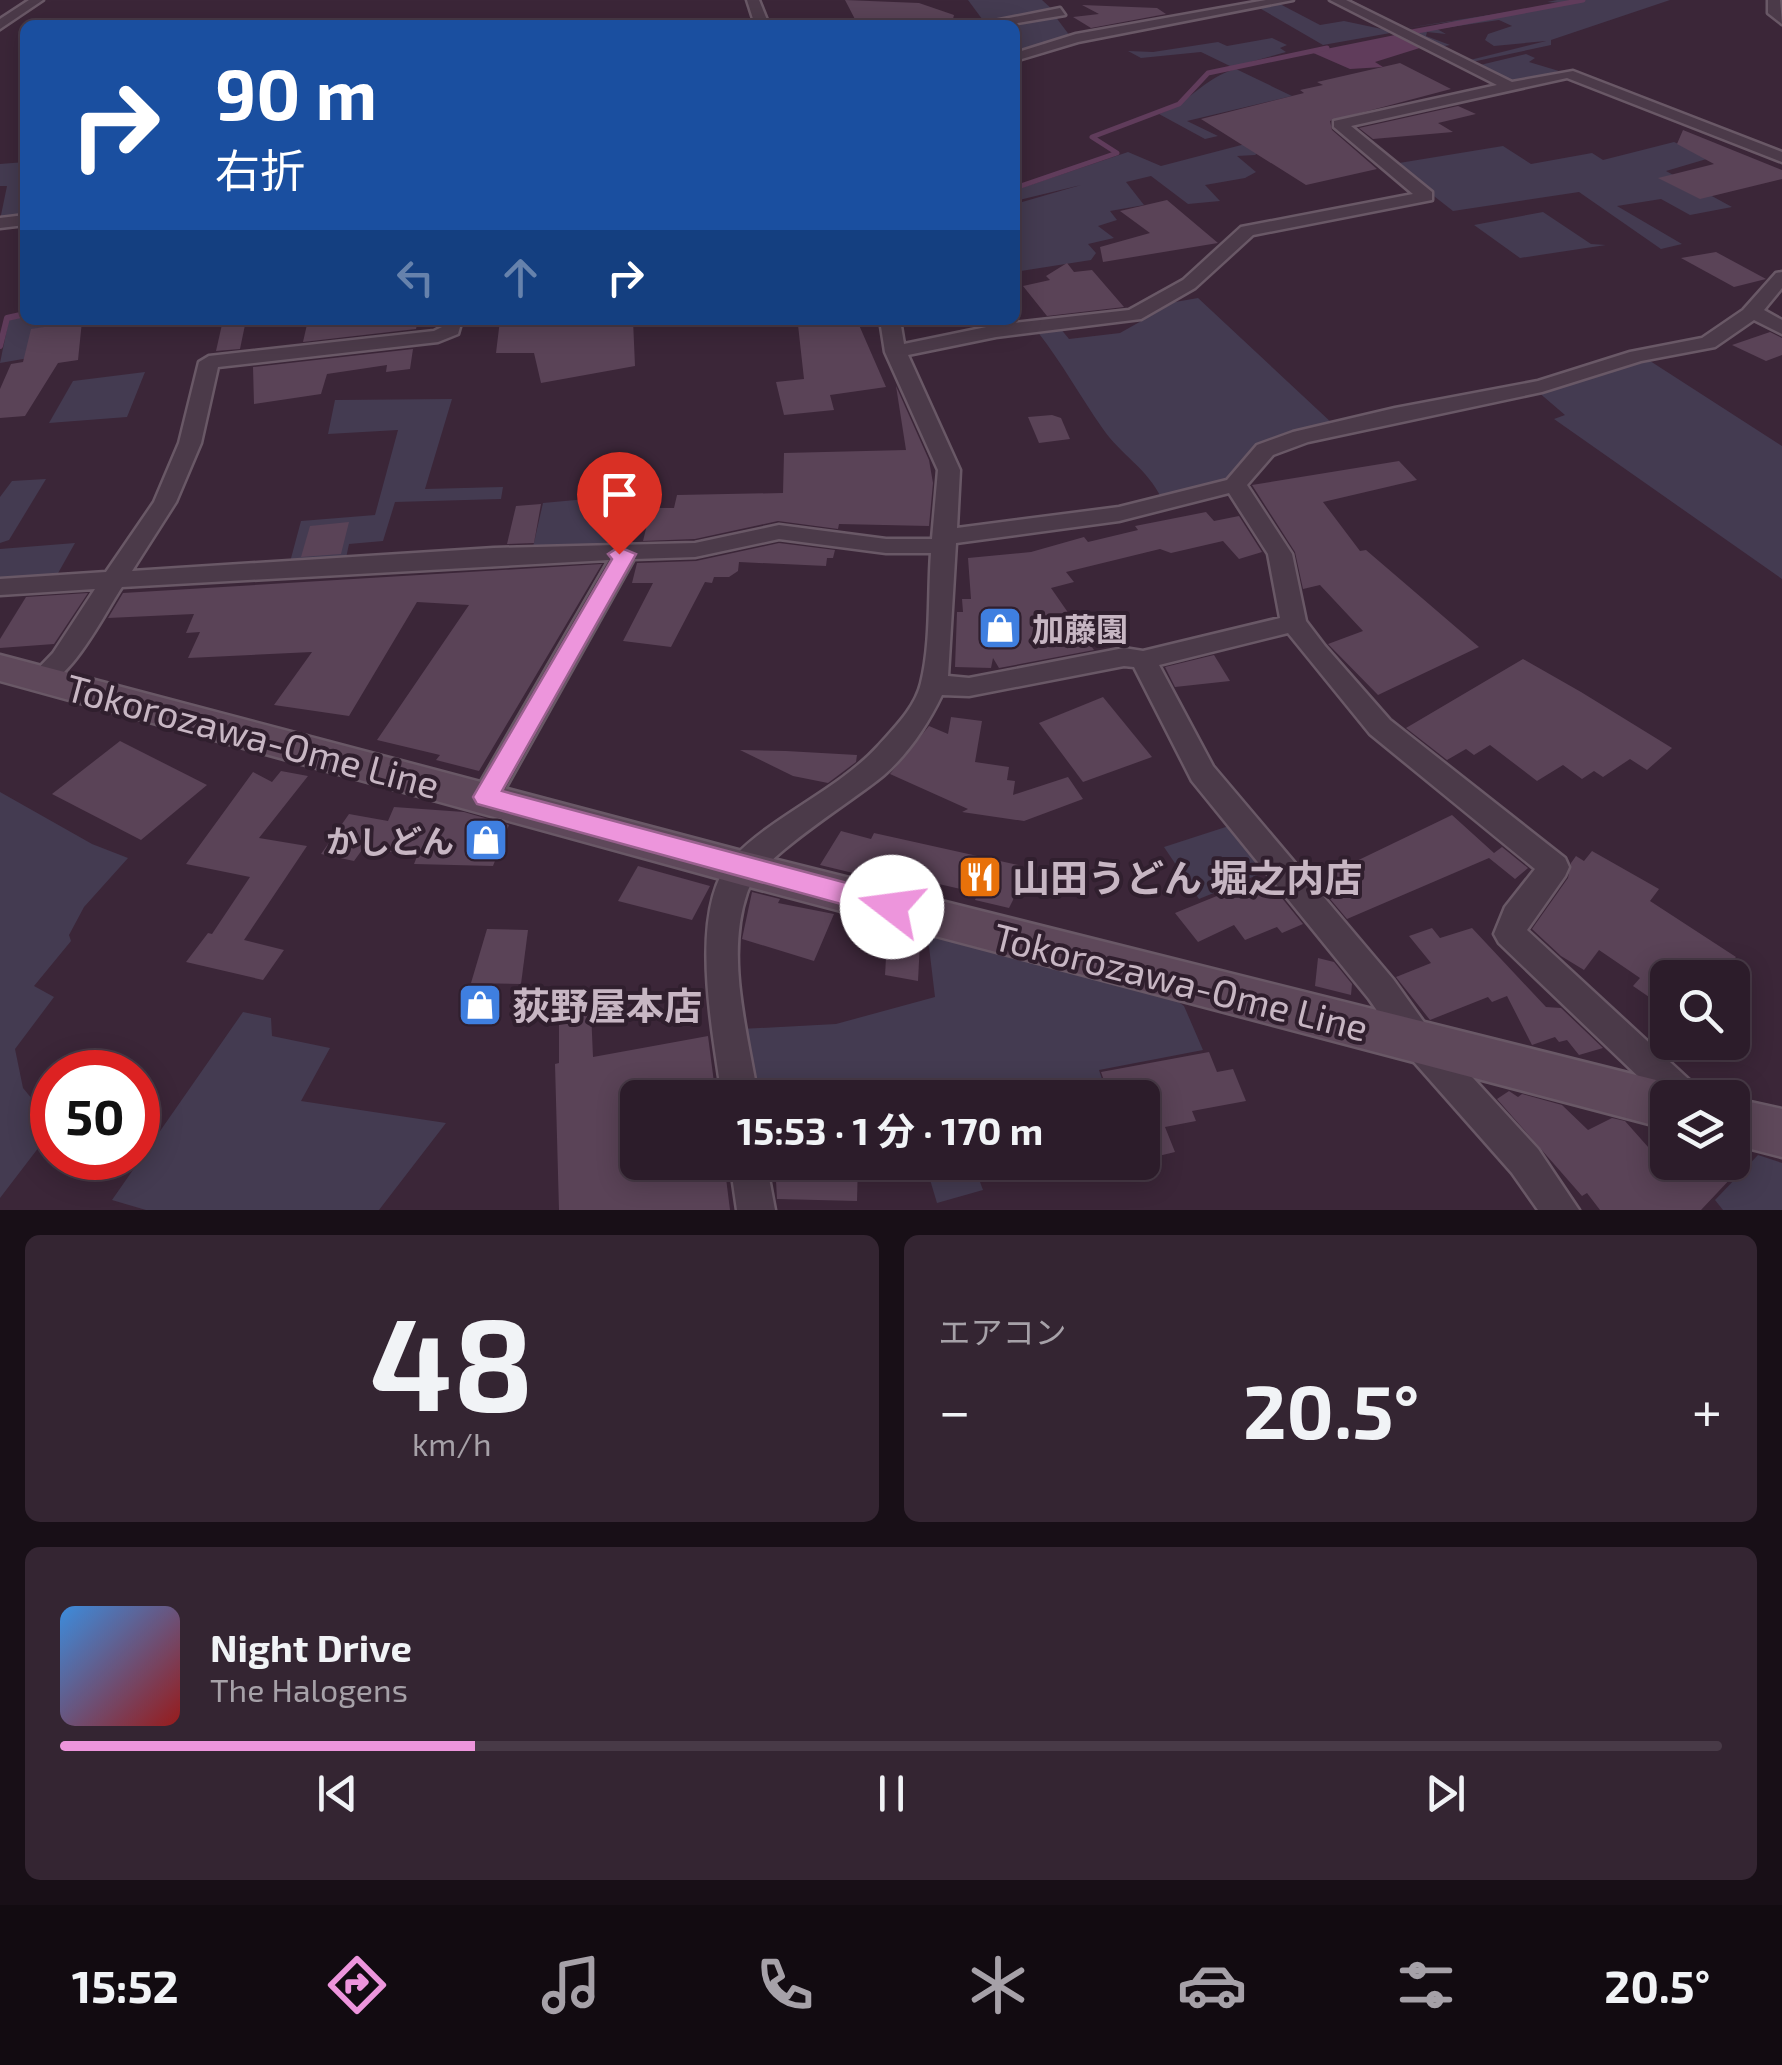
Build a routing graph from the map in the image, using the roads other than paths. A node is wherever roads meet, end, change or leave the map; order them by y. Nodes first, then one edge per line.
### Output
1 (37, 0) edge
2 (1286, 0) edge
3 (1336, 0) edge
4 (1774, 0) edge
5 (1062, 6) edge
6 (1002, 20) edge
7 (1782, 20) edge
8 (0, 25) edge
9 (1076, 38) junction
10 (1020, 56) edge
11 (1509, 86) junction
12 (1782, 157) edge
13 (1782, 277) edge
14 (1752, 312) junction
15 (452, 325) edge
16 (891, 325) edge
17 (1782, 328) edge
18 (895, 352) junction
19 (1235, 485) junction
20 (945, 541) junction
21 (626, 554) junction
22 (116, 580) junction
23 (0, 586) edge
24 (1294, 623) junction
25 (1143, 660) junction
26 (21, 674) edge
27 (934, 685) junction
28 (486, 797) junction
29 (742, 868) junction
30 (1419, 1043) junction
31 (738, 1080) edge
32 (1666, 1080) edge
33 (1650, 1101) edge
34 (1750, 1125) edge
35 (1782, 1133) edge
36 (751, 1180) edge
37 (756, 1210) edge
38 (1560, 1210) edge

1 - 8 street
2 - 9 street
3 - 11 street
4 - 7 street
5 - 6 street
5 - 9 street
9 - 10 street
11 - 12 street
11 - 18 street
13 - 14 street
14 - 17 street
14 - 19 street
15 - 22 street
16 - 18 street
18 - 20 street
19 - 20 street
19 - 24 street
20 - 21 street
20 - 27 street
21 - 22 street
21 - 28 street
22 - 23 street
22 - 26 street
24 - 25 street
24 - 32 street
25 - 27 street
25 - 30 street
26 - 28 main road, Tokorozawa-Ome Line
27 - 29 street
28 - 29 main road, Tokorozawa-Ome Line
29 - 30 main road, Tokorozawa-Ome Line
29 - 31 street
30 - 33 main road, Tokorozawa-Ome Line
30 - 38 street
34 - 35 main road
36 - 37 street

